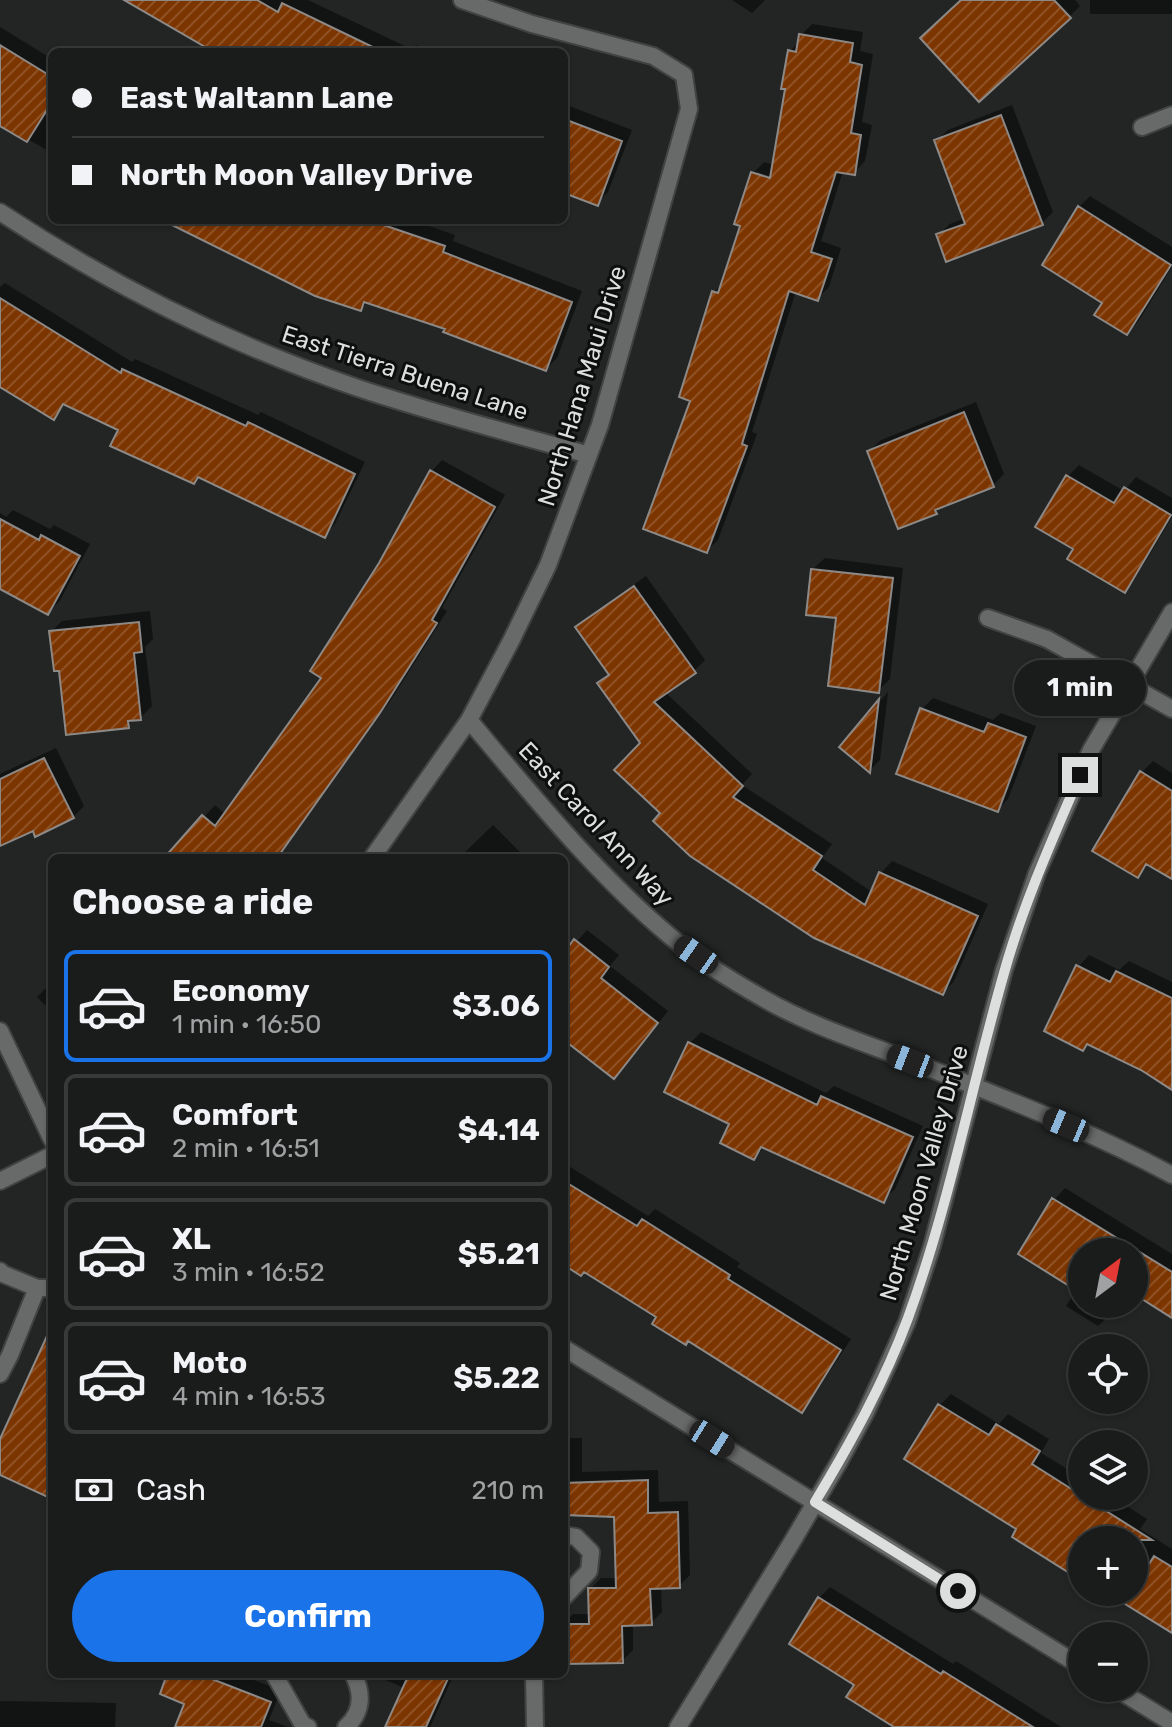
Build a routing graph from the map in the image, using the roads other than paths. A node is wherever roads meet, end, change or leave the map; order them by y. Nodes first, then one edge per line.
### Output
1 (462, 0) edge
2 (1172, 115) edge
3 (1142, 127) dead end
4 (0, 212) edge
5 (589, 455) junction
6 (1172, 612) edge
7 (988, 618) dead end
8 (1129, 684) junction
9 (1172, 709) edge
10 (469, 720) junction
11 (375, 854) edge
12 (0, 1031) edge
13 (974, 1086) junction
14 (48, 1132) edge
15 (48, 1157) edge
16 (1172, 1175) edge
17 (0, 1181) edge
18 (0, 1271) edge
19 (44, 1288) edge
20 (568, 1350) edge
21 (0, 1374) edge
22 (815, 1502) junction
23 (568, 1536) edge
24 (568, 1593) edge
25 (1068, 1658) edge
26 (276, 1678) edge
27 (354, 1678) edge
28 (534, 1678) edge
29 (1138, 1702) edge
30 (1172, 1723) edge
31 (348, 1726) edge
32 (308, 1727) edge
33 (535, 1727) edge
34 (678, 1727) edge

1 - 5 street, North Hana Maui Drive
2 - 3 street
4 - 5 street, East Tierra Buena Lane
5 - 10 street, North Hana Maui Drive
6 - 8 street, North Moon Valley Drive
7 - 8 street
8 - 9 street
8 - 13 street, North Moon Valley Drive
10 - 11 street, North Hana Maui Drive
10 - 13 street, East Carol Ann Way
12 - 14 street
13 - 16 street, East Carol Ann Way
13 - 22 street, North Moon Valley Drive
15 - 17 street
18 - 19 street
19 - 21 street
20 - 22 street
22 - 25 street
22 - 34 street, North Moon Valley Drive
23 - 24 street
26 - 32 street
27 - 31 street
28 - 33 street
29 - 30 street

